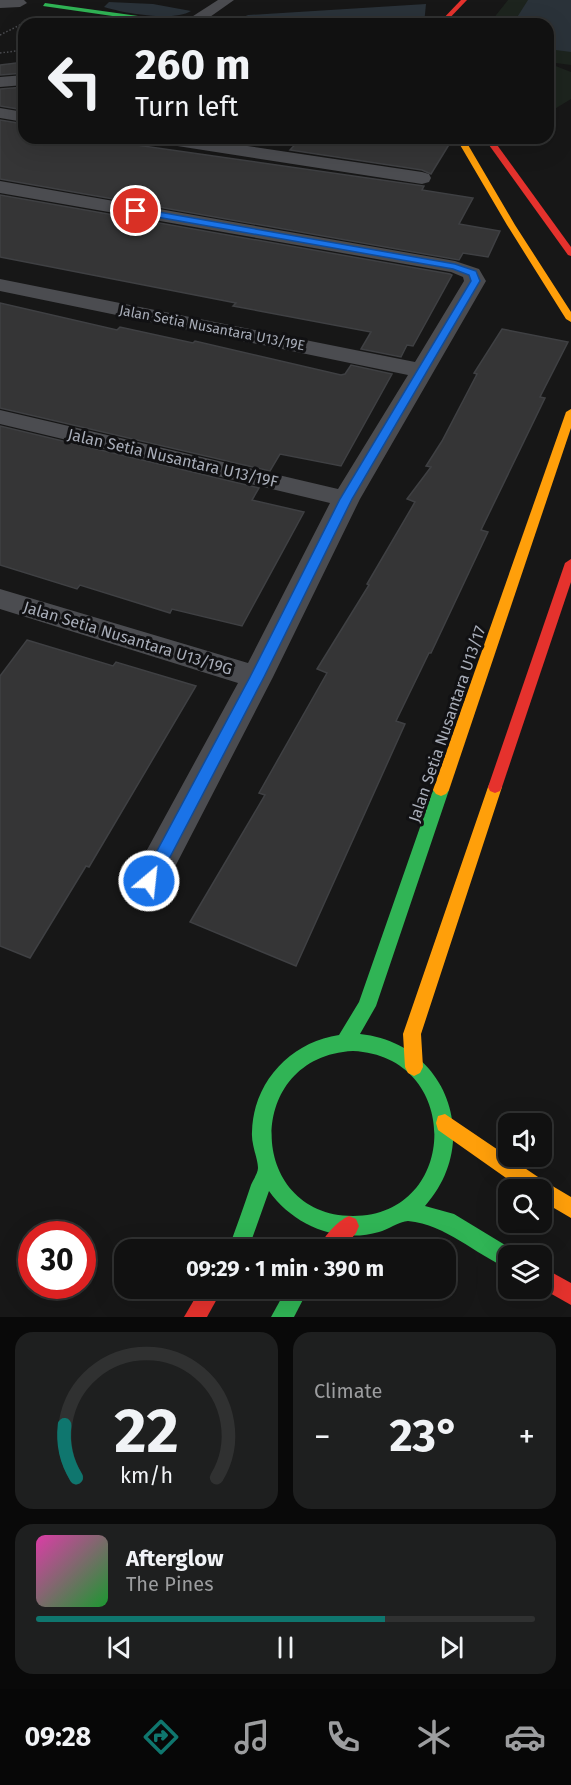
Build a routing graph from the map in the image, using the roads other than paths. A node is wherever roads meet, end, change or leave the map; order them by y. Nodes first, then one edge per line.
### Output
1 (227, 0) edge
2 (464, 0) edge
3 (22, 1) edge
4 (46, 2) edge
5 (0, 4) edge
6 (139, 18) edge
7 (204, 18) edge
8 (447, 18) edge
9 (18, 80) edge
10 (0, 82) edge
11 (0, 113) edge
12 (18, 116) edge
13 (198, 144) edge
14 (464, 144) edge
15 (492, 144) edge
16 (422, 178) dead end
17 (0, 187) edge
18 (571, 253) edge
19 (0, 285) edge
20 (571, 319) edge
21 (423, 371) junction
22 (571, 412) edge
23 (0, 417) edge
24 (346, 499) junction
25 (571, 563) edge
26 (0, 599) edge
27 (257, 677) junction
28 (149, 881) dead end
29 (345, 1042) junction
30 (414, 1067) junction
31 (445, 1124) junction
32 (268, 1166) junction
33 (523, 1179) edge
34 (552, 1197) edge
35 (571, 1208) edge
36 (407, 1211) junction
37 (349, 1226) junction
38 (244, 1239) edge
39 (338, 1239) edge
40 (498, 1252) edge
41 (552, 1283) edge
42 (571, 1295) edge
43 (206, 1299) edge
44 (293, 1299) edge
45 (195, 1317) edge
46 (282, 1317) edge

1 - 7 street
2 - 8 main road
3 - 4 main road
3 - 5 street
4 - 6 main road
9 - 10 street
11 - 12 street
13 - 16 street
14 - 20 main road
15 - 18 main road
17 - 21 street
19 - 21 street, Jalan Setia Nusantara U13/19E
21 - 24 street
22 - 29 main road, Jalan Setia Nusantara U13/17
23 - 24 street, Jalan Setia Nusantara U13/19F
24 - 27 street
25 - 30 main road
26 - 27 street, Jalan Setia Nusantara U13/19G
27 - 28 street
29 - 30 main road
29 - 32 main road
30 - 31 main road
31 - 33 main road
31 - 36 main road
32 - 37 main road
32 - 38 main road
34 - 35 main road
36 - 37 main road
36 - 40 main road
37 - 39 main road
41 - 42 main road
43 - 45 main road
44 - 46 main road

